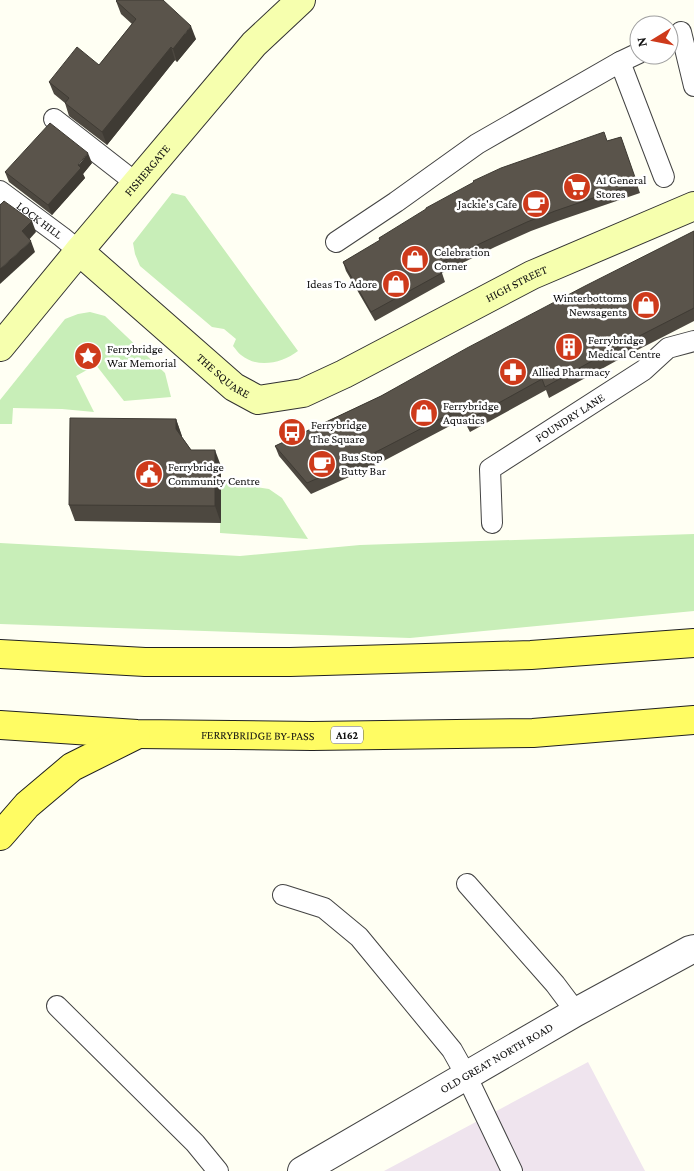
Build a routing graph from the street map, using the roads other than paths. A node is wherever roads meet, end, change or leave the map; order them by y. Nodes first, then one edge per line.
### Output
1 (301, 0) edge
2 (681, 32) edge
3 (629, 58) edge
4 (620, 62) junction
5 (694, 86) edge
6 (54, 120) dead end
7 (664, 177) dead end
8 (136, 183) junction
9 (0, 191) edge
10 (694, 206) edge
11 (336, 242) dead end
12 (79, 251) junction
13 (694, 341) edge
14 (0, 347) edge
15 (344, 374) joint
16 (492, 523) dead end
17 (694, 643) edge
18 (0, 654) edge
19 (694, 720) edge
20 (0, 725) edge
21 (137, 734) junction
22 (0, 836) edge
23 (467, 884) dead end
24 (283, 895) dead end
25 (694, 949) edge
26 (57, 1006) dead end
27 (576, 1012) junction
28 (466, 1075) junction
29 (218, 1171) edge
30 (302, 1171) edge
31 (512, 1171) edge

1 - 8 main road, FISHERGATE
2 - 5 lane
3 - 4 lane
4 - 7 lane
4 - 11 lane
6 - 8 lane
8 - 12 main road, FISHERGATE
9 - 12 lane, LOCK HILL
10 - 15 main road, HIGH STREET
12 - 14 main road, FISHERGATE
12 - 15 main road, THE SQUARE
13 - 16 lane, FOUNDRY LANE
17 - 18 main road
19 - 21 main road, FERRYBRIDGE BY-PASS / A162
20 - 21 main road, FERRYBRIDGE BY-PASS / A162
21 - 22 main road
23 - 27 lane
24 - 28 lane
25 - 27 street, OLD GREAT NORTH ROAD
26 - 29 lane
27 - 28 street, OLD GREAT NORTH ROAD
28 - 30 street, OLD GREAT NORTH ROAD
28 - 31 lane

